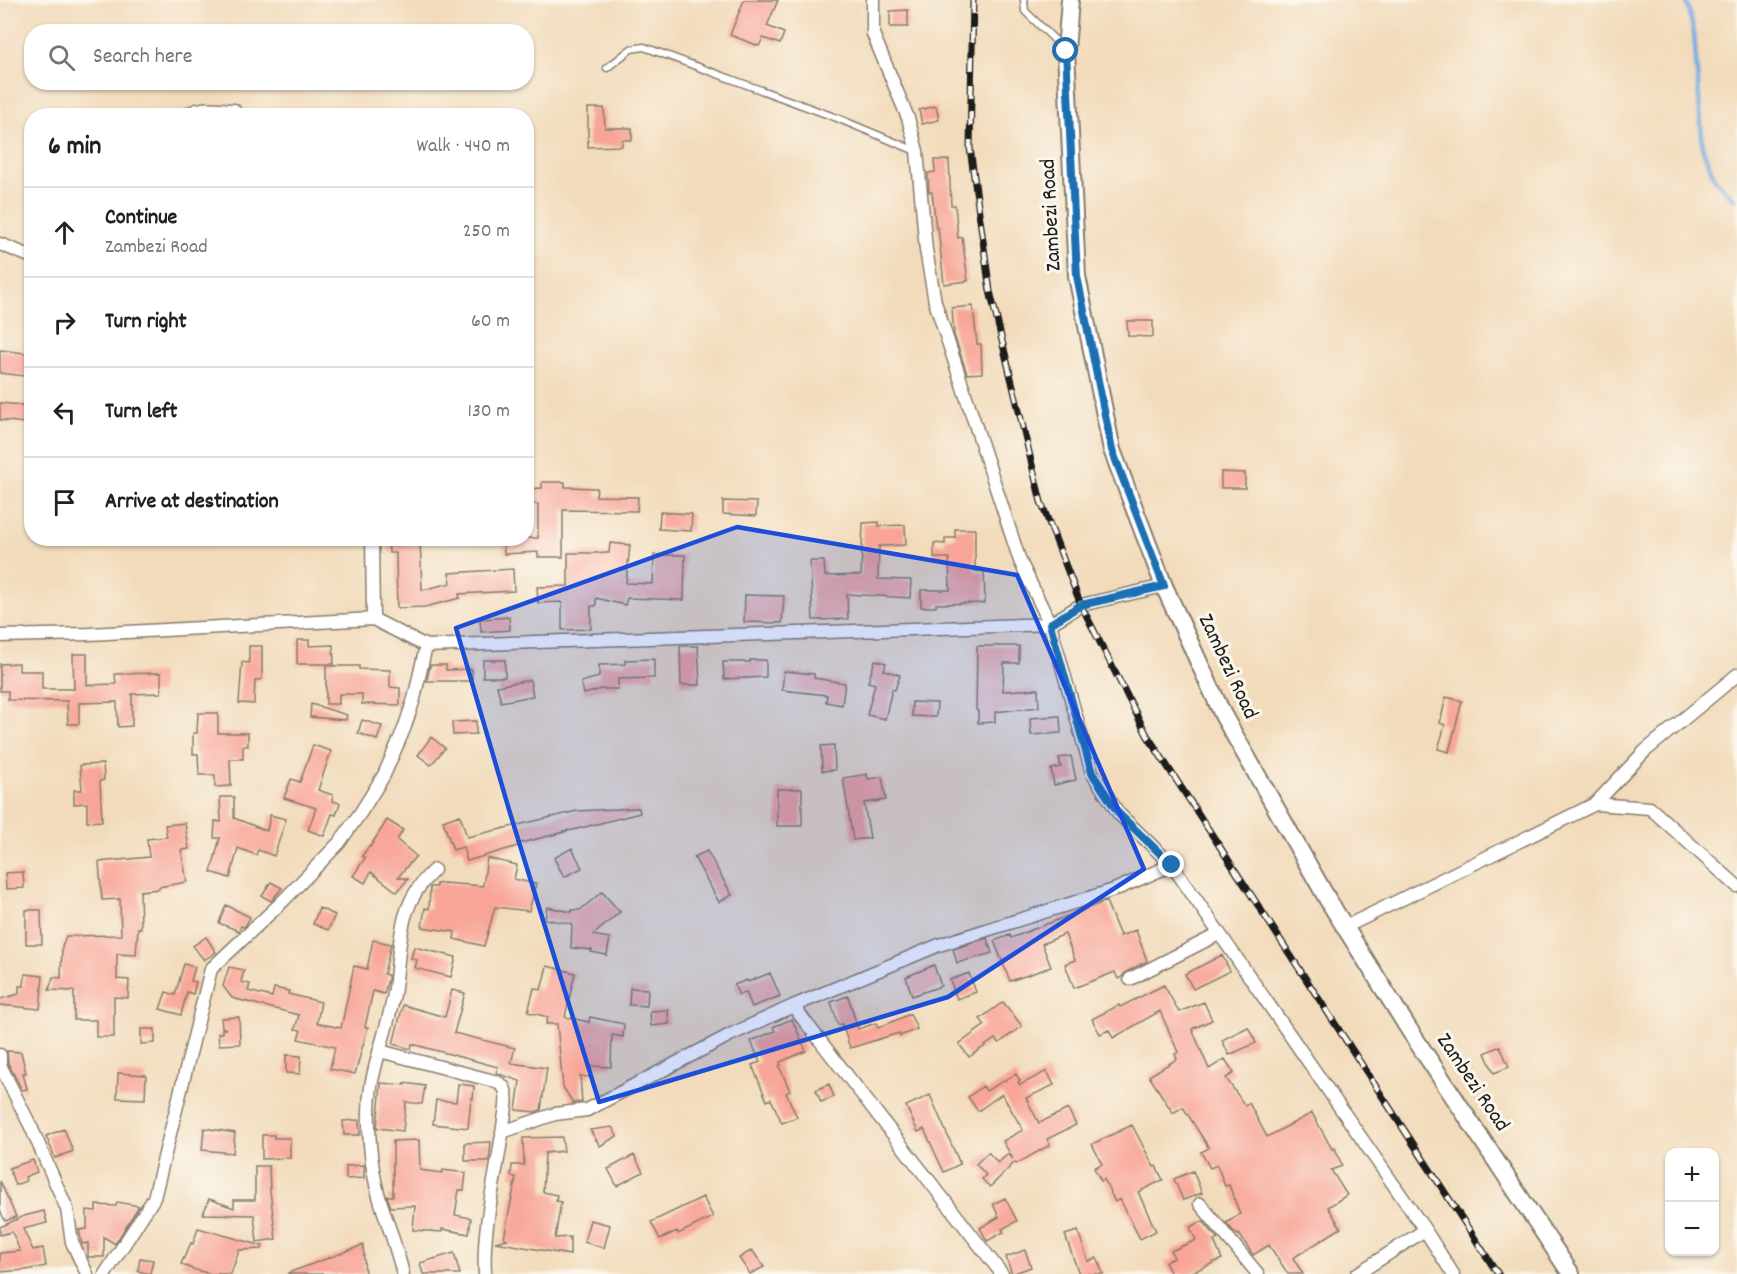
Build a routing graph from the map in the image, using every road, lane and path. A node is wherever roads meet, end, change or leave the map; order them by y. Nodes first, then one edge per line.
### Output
1 (873, 0) edge
2 (1024, 0) edge
3 (1070, 0) edge
4 (1066, 51) junction
5 (607, 68) dead end
6 (916, 152) junction
7 (0, 244) edge
8 (24, 254) edge
9 (372, 546) edge
10 (1164, 586) junction
11 (373, 619) junction
12 (1050, 624) junction
13 (0, 636) edge
14 (426, 646) junction
15 (1737, 675) edge
16 (1595, 804) junction
17 (1172, 865) junction
18 (434, 870) dead end
19 (1737, 886) edge
20 (1345, 927) junction
21 (1219, 934) junction
22 (1130, 980) dead end
23 (794, 1006) junction
24 (380, 1052) junction
25 (0, 1054) edge
26 (0, 1065) edge
27 (502, 1132) junction
28 (1200, 1204) dead end
29 (1425, 1230) junction
30 (87, 1274) edge
31 (105, 1274) edge
32 (403, 1274) edge
33 (485, 1274) edge
34 (1002, 1274) edge
35 (1258, 1274) edge
36 (1357, 1274) edge
37 (1453, 1274) edge
38 (1571, 1274) edge

1 - 6 street
2 - 4 lane
3 - 4 main road, Zambezi Road
4 - 10 main road, Zambezi Road
5 - 6 lane
6 - 12 street
7 - 8 street
9 - 11 street
10 - 12 street
10 - 20 main road, Zambezi Road
11 - 13 street
11 - 14 street
12 - 14 street
12 - 17 street
14 - 31 street
15 - 16 street
16 - 19 street
16 - 20 street
17 - 21 street
17 - 23 street
18 - 24 street
20 - 38 main road, Zambezi Road
21 - 22 street
21 - 29 street
23 - 27 street
23 - 34 street
24 - 27 street
24 - 32 street
25 - 26 street
26 - 30 street
27 - 33 street
28 - 35 street
29 - 36 street
29 - 37 street

